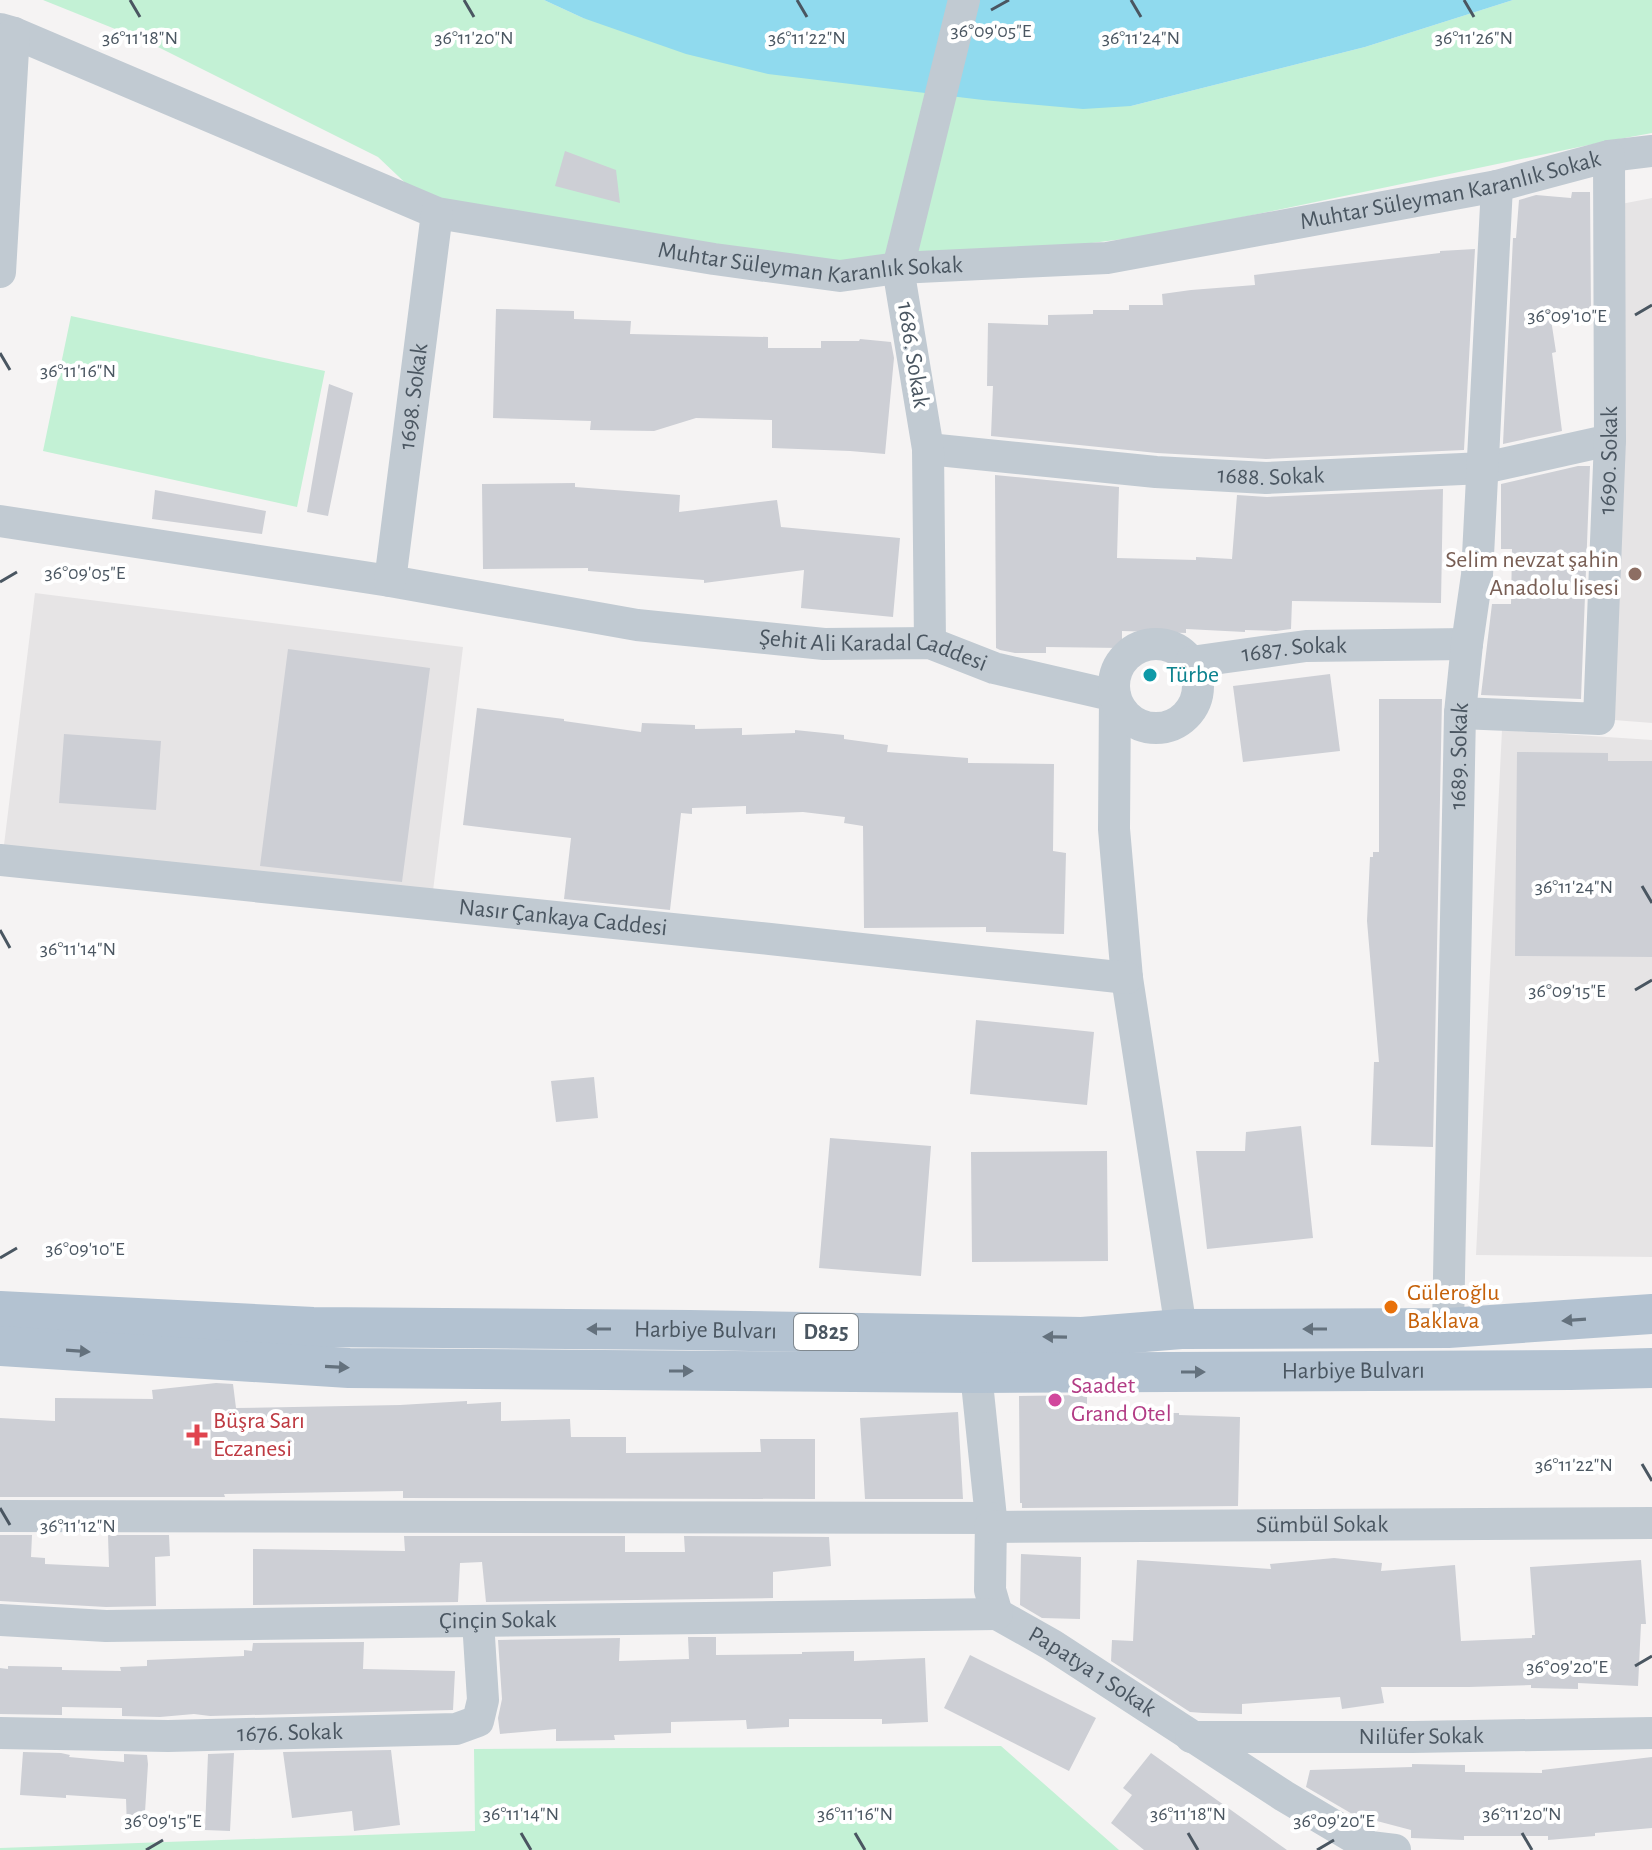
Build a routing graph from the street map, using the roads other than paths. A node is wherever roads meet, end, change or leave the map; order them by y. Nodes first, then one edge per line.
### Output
1 (961, 13) edge
2 (7, 31) edge
3 (1652, 151) edge
4 (1609, 156) junction
5 (1497, 186) junction
6 (437, 213) junction
7 (898, 268) junction
8 (0, 272) edge
9 (1610, 440) junction
10 (928, 449) junction
11 (1484, 468) junction
12 (0, 521) edge
13 (390, 581) junction
14 (930, 643) junction
15 (1467, 644) junction
16 (1191, 662) junction
17 (1115, 696) junction
18 (1460, 713) junction
19 (0, 860) edge
20 (1127, 978) junction
21 (0, 1311) edge
22 (1652, 1314) edge
23 (1448, 1328) junction
24 (1181, 1329) junction
25 (0, 1346) edge
26 (1652, 1368) edge
27 (976, 1373) junction
28 (0, 1516) edge
29 (990, 1523) junction
30 (1652, 1523) edge
31 (997, 1614) junction
32 (0, 1620) edge
33 (478, 1621) junction
34 (0, 1733) edge
35 (1652, 1733) edge
36 (1191, 1737) junction
37 (1395, 1850) edge

1 - 7 street, 1686. Sokak
2 - 6 street, Muhtar Süleyman Karanlık Sokak
2 - 8 street
3 - 4 street, Muhtar Süleyman Karanlık Sokak
4 - 5 street, Muhtar Süleyman Karanlık Sokak
4 - 9 street, 1690. Sokak
5 - 7 street, Muhtar Süleyman Karanlık Sokak
5 - 11 street, 1689. Sokak
6 - 7 street, Muhtar Süleyman Karanlık Sokak
6 - 13 street, 1698. Sokak
7 - 10 street, 1686. Sokak
9 - 11 street, 1688. Sokak
9 - 18 street, 1690. Sokak
10 - 11 street, 1688. Sokak
10 - 14 street, 1686. Sokak
11 - 15 street, 1689. Sokak
12 - 13 street, Şehit Ali Karadal Caddesi
13 - 14 street, Şehit Ali Karadal Caddesi
14 - 17 street, Şehit Ali Karadal Caddesi
15 - 16 street, 1687. Sokak
15 - 18 street, 1689. Sokak
16 - 17 street
16 - 17 street
17 - 20 street
18 - 23 street, 1689. Sokak
19 - 20 street, Nasır Çankaya Caddesi
20 - 24 street
24 -> 21 main road, Harbiye Bulvarı / D825
22 -> 23 main road, Harbiye Bulvarı / D825
23 -> 24 main road, Harbiye Bulvarı / D825
25 -> 27 main road, Harbiye Bulvarı / D825
27 -> 26 main road, Harbiye Bulvarı / D825
27 - 29 street
28 - 29 street, Sümbül Sokak
29 - 30 street, Sümbül Sokak
29 - 31 street
31 - 33 street, Çinçin Sokak
31 - 36 street, Papatya 1 Sokak
32 - 33 street, Çinçin Sokak
33 - 34 street, 1676. Sokak
35 - 36 street, Nilüfer Sokak
36 - 37 street, Papatya 1 Sokak

